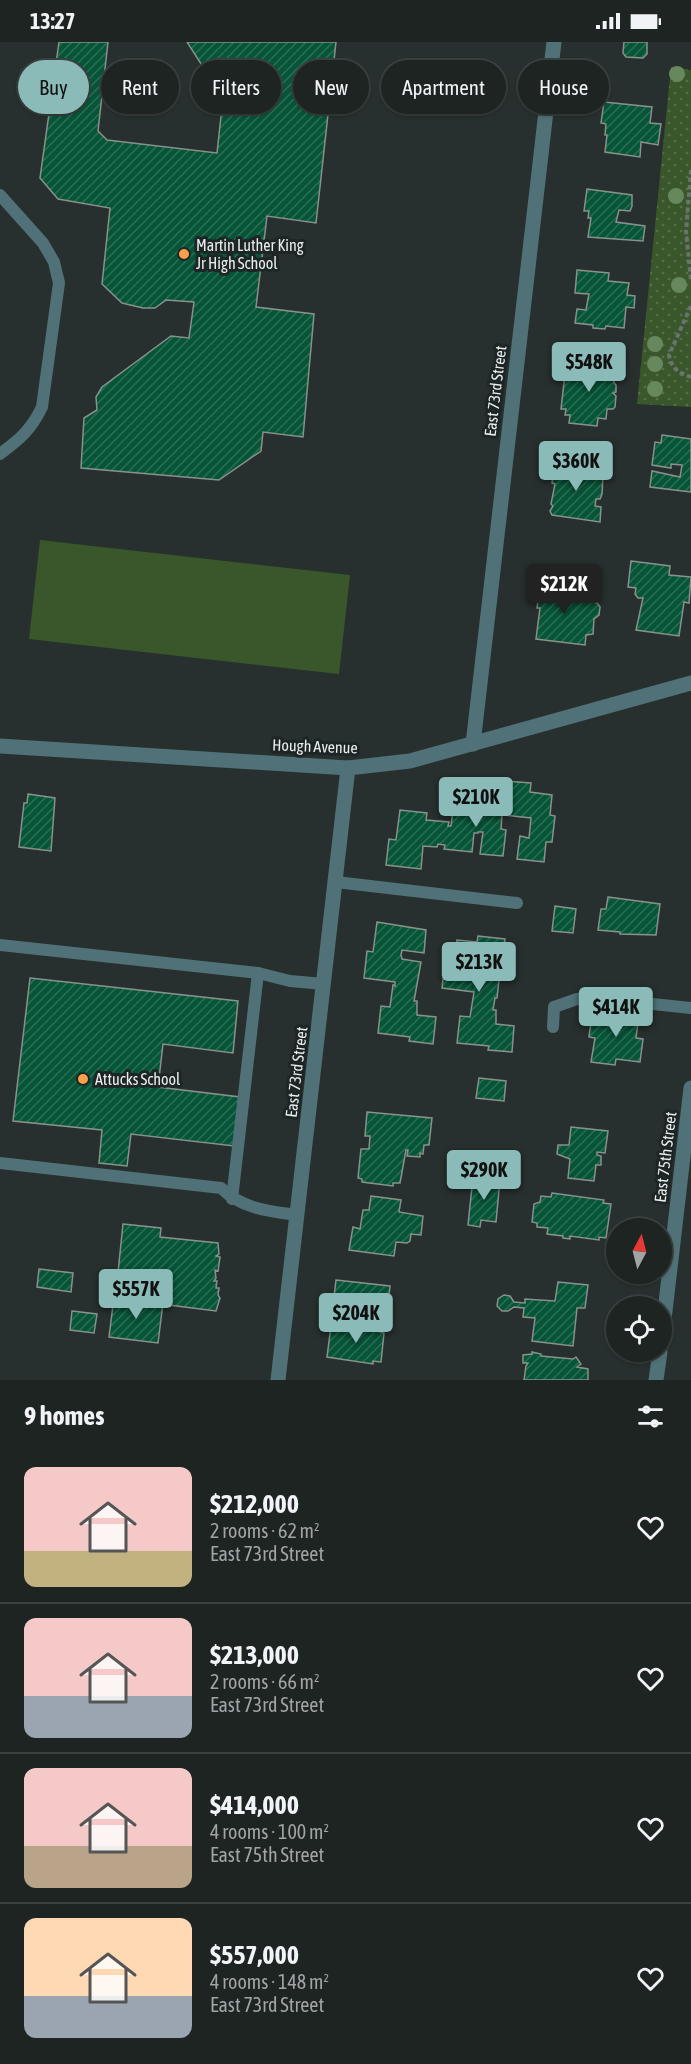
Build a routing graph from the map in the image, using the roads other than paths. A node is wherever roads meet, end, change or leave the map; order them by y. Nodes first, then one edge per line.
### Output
1 (554, 42) edge
2 (0, 195) edge
3 (0, 454) edge
4 (691, 683) edge
5 (473, 744) junction
6 (0, 746) edge
7 (348, 768) junction
8 (336, 882) junction
9 (517, 903) dead end
10 (0, 945) edge
11 (258, 973) junction
12 (324, 984) junction
13 (691, 1008) edge
14 (553, 1027) dead end
15 (691, 1088) edge
16 (688, 1144) edge
17 (0, 1163) edge
18 (232, 1199) junction
19 (297, 1215) junction
20 (668, 1296) edge
21 (659, 1362) edge
22 (278, 1380) edge
23 (656, 1380) edge

1 - 5 street, East 73rd Street
2 - 3 lane
4 - 5 street, Hough Avenue
5 - 7 street, Hough Avenue
6 - 7 street, Hough Avenue
7 - 8 street, East 73rd Street
8 - 9 lane
8 - 12 street, East 73rd Street
10 - 11 lane
11 - 12 lane
11 - 18 lane
12 - 19 street, East 73rd Street
13 - 14 lane
15 - 16 street, East 75th Street
16 - 20 street, East 75th Street
17 - 18 lane
18 - 19 lane
19 - 22 street, East 73rd Street
21 - 23 street

